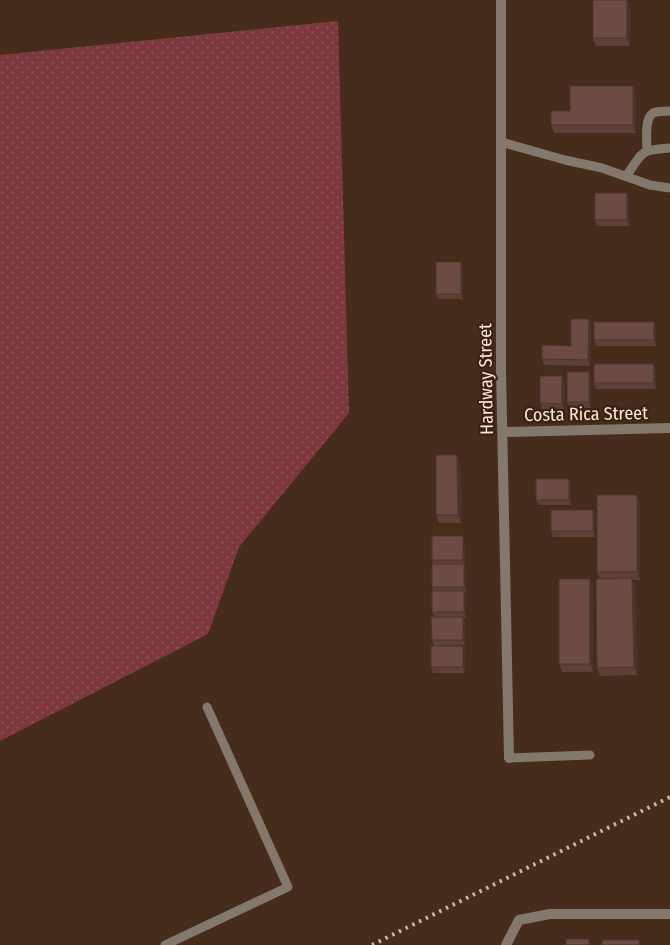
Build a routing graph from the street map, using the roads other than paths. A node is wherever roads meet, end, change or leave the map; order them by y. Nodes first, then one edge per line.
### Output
1 (501, 0) edge
2 (670, 110) edge
3 (501, 142) junction
4 (670, 148) edge
5 (647, 150) junction
6 (626, 176) junction
7 (670, 188) edge
8 (670, 428) edge
9 (503, 432) junction
10 (207, 707) dead end
11 (590, 755) dead end
12 (509, 758) joint
13 (670, 914) edge
14 (165, 945) edge
15 (506, 945) edge

1 - 3 street, Hardway Street
2 - 5 lane
3 - 6 lane
3 - 9 street, Hardway Street
4 - 5 lane
5 - 6 lane
6 - 7 lane
8 - 9 street, Costa Rica Street
9 - 12 street, Hardway Street
10 - 14 lane
11 - 12 lane
13 - 15 street

